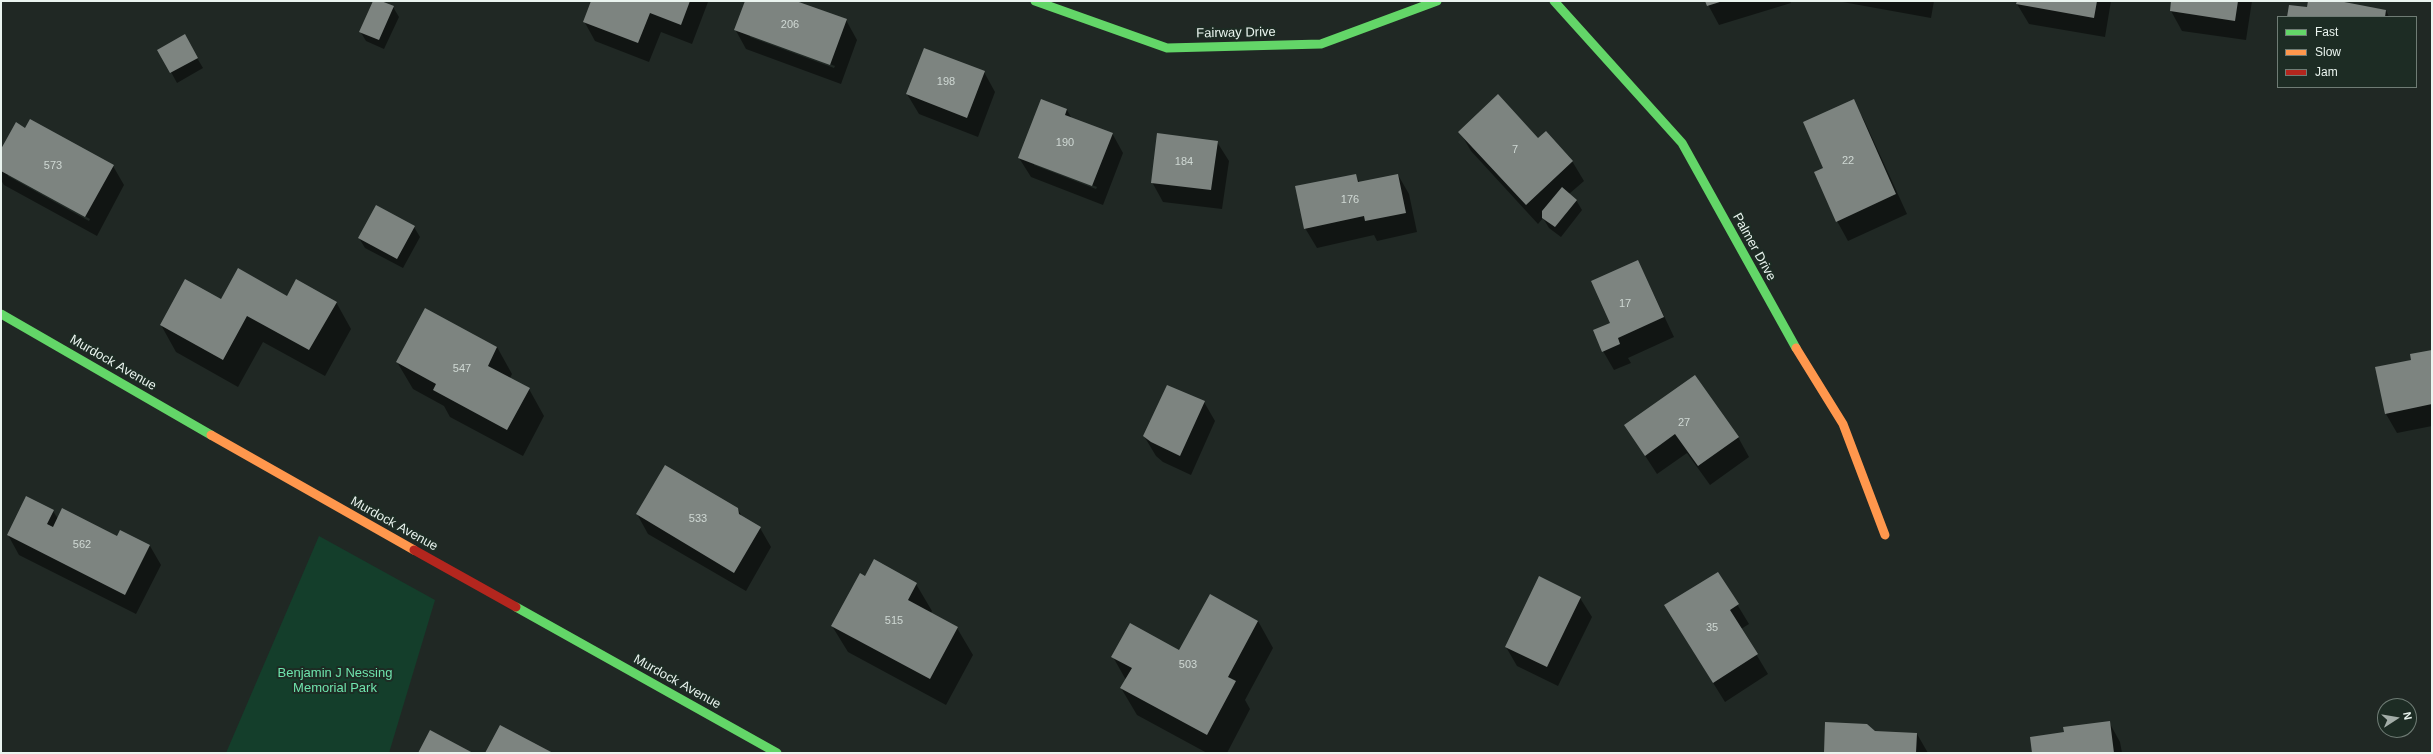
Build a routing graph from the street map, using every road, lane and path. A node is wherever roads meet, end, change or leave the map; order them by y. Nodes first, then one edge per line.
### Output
1 (1035, 1) edge
2 (1437, 1) edge
3 (1554, 1) edge
4 (1, 314) edge
5 (1885, 535) dead end
6 (777, 753) edge

1 - 2 street, Fairway Drive
3 - 5 street, Palmer Drive
4 - 6 street, Murdock Avenue

